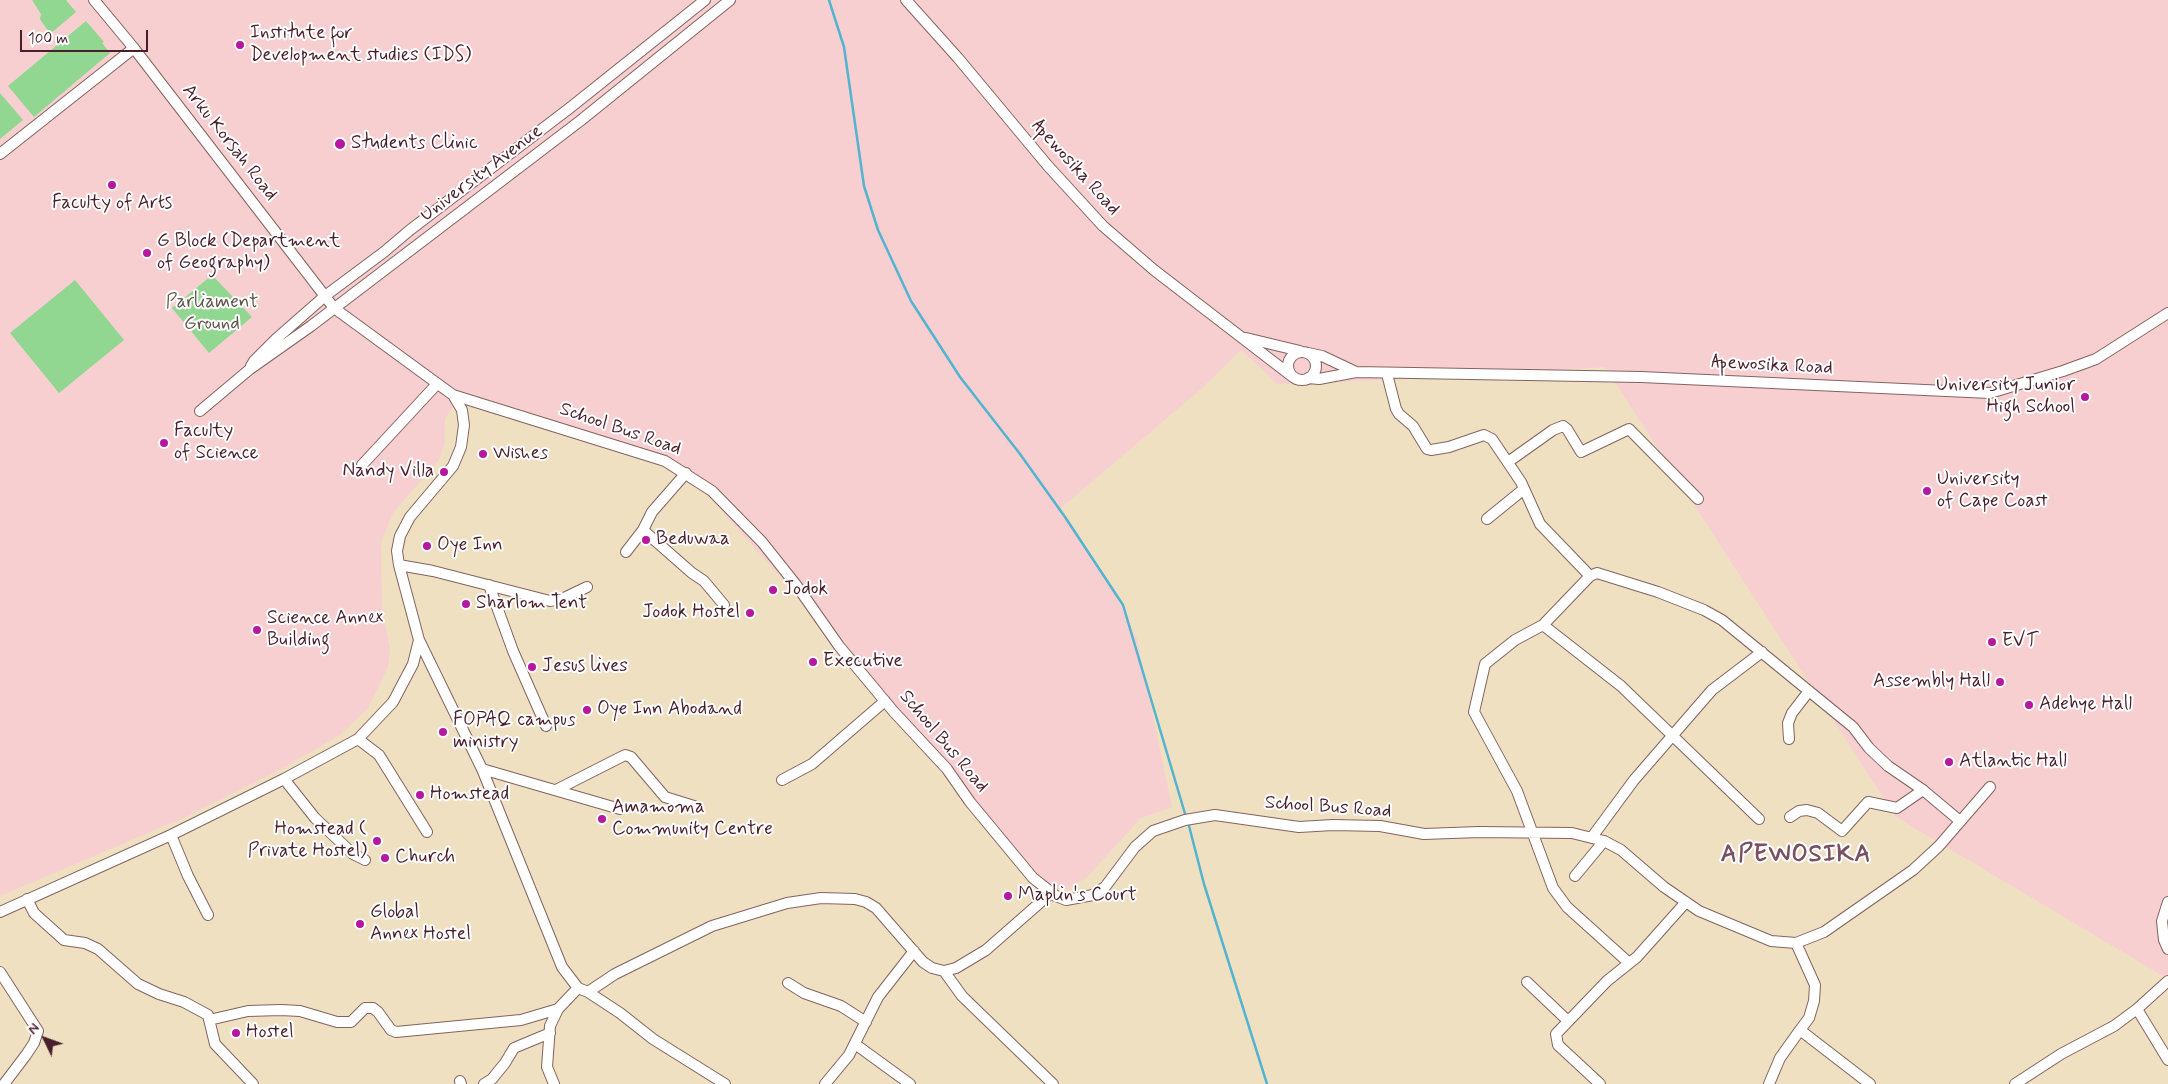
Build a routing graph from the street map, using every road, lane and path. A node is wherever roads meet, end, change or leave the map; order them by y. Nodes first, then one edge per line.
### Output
1 (94, 0) edge
2 (705, 0) edge
3 (730, 0) edge
4 (906, 0) edge
5 (134, 48) junction
6 (0, 154) edge
7 (325, 296) junction
8 (334, 308) junction
9 (2168, 313) edge
10 (1240, 336) junction
11 (1305, 352) junction
12 (250, 369) junction
13 (1356, 372) junction
14 (1387, 374) junction
15 (1293, 377) junction
16 (1308, 378) junction
17 (437, 384) junction
18 (453, 395) junction
19 (200, 411) dead end
20 (1508, 462) junction
21 (362, 465) dead end
22 (686, 472) junction
23 (1524, 489) junction
24 (1698, 499) dead end
25 (1487, 519) dead end
26 (643, 530) junction
27 (626, 552) dead end
28 (400, 565) junction
29 (1590, 576) junction
30 (489, 584) junction
31 (588, 587) dead end
32 (724, 605) dead end
33 (1543, 625) junction
34 (419, 640) junction
35 (1762, 652) junction
36 (1809, 691) junction
37 (885, 701) junction
38 (546, 726) dead end
39 (1671, 736) junction
40 (1789, 738) dead end
41 (358, 740) junction
42 (482, 769) junction
43 (284, 779) junction
44 (782, 780) dead end
45 (1990, 787) dead end
46 (556, 790) junction
47 (1923, 790) junction
48 (694, 806) dead end
49 (620, 809) dead end
50 (1790, 817) dead end
51 (1759, 819) dead end
52 (1960, 821) junction
53 (426, 832) dead end
54 (1532, 834) junction
55 (171, 835) junction
56 (1592, 837) junction
57 (1604, 841) junction
58 (365, 860) dead end
59 (1575, 876) dead end
60 (1051, 893) junction
61 (27, 899) junction
62 (1686, 902) junction
63 (2168, 902) edge
64 (0, 912) edge
65 (208, 915) dead end
66 (1796, 943) junction
67 (2168, 949) edge
68 (914, 950) junction
69 (1628, 962) junction
70 (944, 971) junction
71 (0, 972) edge
72 (2168, 981) edge
73 (1527, 982) dead end
74 (788, 983) dead end
75 (583, 990) junction
76 (558, 1008) junction
77 (2137, 1009) junction
78 (209, 1020) junction
79 (1568, 1021) junction
80 (866, 1022) junction
81 (1800, 1030) junction
82 (550, 1033) junction
83 (855, 1044) junction
84 (2168, 1060) edge
85 (4, 1084) edge
86 (253, 1084) edge
87 (484, 1084) edge
88 (554, 1084) edge
89 (725, 1084) edge
90 (825, 1084) edge
91 (910, 1084) edge
92 (1053, 1084) edge
93 (1600, 1084) edge
94 (1769, 1084) edge
95 (1870, 1084) edge
96 (2015, 1084) edge

1 - 5 street, Arku Korsah Road
2 - 7 street, University Avenue
3 - 8 street, University Avenue
4 - 10 street, Apewosika Road
5 - 6 street
5 - 7 street, Arku Korsah Road
7 - 8 street, Arku Korsah Road
7 - 12 street, University Avenue
8 - 12 street, University Avenue
8 - 17 street, Arku Korsah Road
9 - 14 street, Apewosika Road
10 - 11 street, Apewosika Road
10 - 15 street, Apewosika Road
11 - 13 street, Apewosika Road
11 - 15 street
11 - 16 street
12 - 19 street, University Avenue
13 - 14 street, Apewosika Road
13 - 16 street, Apewosika Road
14 - 20 street
15 - 16 street
17 - 18 street, Arku Korsah Road
17 - 21 street
18 - 22 street, School Bus Road
18 - 28 street
20 - 23 street
20 - 24 street
22 - 26 street
22 - 37 street, School Bus Road
23 - 25 street
23 - 29 street
26 - 27 street
26 - 32 street
28 - 30 street
28 - 34 street
29 - 33 street
29 - 35 street
30 - 31 street
30 - 38 street
33 - 39 street
33 - 54 street
34 - 41 street
34 - 42 street
35 - 36 street
35 - 39 street
36 - 40 street
36 - 47 street
37 - 44 street
37 - 60 street, School Bus Road
39 - 51 street
39 - 56 street
41 - 43 street
41 - 53 street
42 - 46 street
42 - 75 street
43 - 55 street
43 - 58 street
45 - 52 street, School Bus Road
46 - 48 street
46 - 49 street
47 - 50 street
47 - 52 street
52 - 66 street, School Bus Road
54 - 56 street, School Bus Road
54 - 60 street, School Bus Road
54 - 69 street
55 - 61 street
55 - 65 street
56 - 57 street, School Bus Road
57 - 59 street
57 - 62 street, School Bus Road
60 - 70 street
61 - 64 street
61 - 78 street
62 - 66 street, School Bus Road
62 - 69 street
63 - 67 street
66 - 81 street
68 - 70 street
68 - 75 street
68 - 80 street
69 - 79 street
70 - 92 street
71 - 85 street
72 - 77 street
73 - 79 street
74 - 80 street
75 - 76 street
75 - 89 street
76 - 78 street
76 - 82 street
77 - 84 street
77 - 96 street
78 - 86 street
79 - 93 street
80 - 83 street
81 - 94 street
81 - 95 street
82 - 87 street
82 - 88 street
83 - 90 street
83 - 91 street

